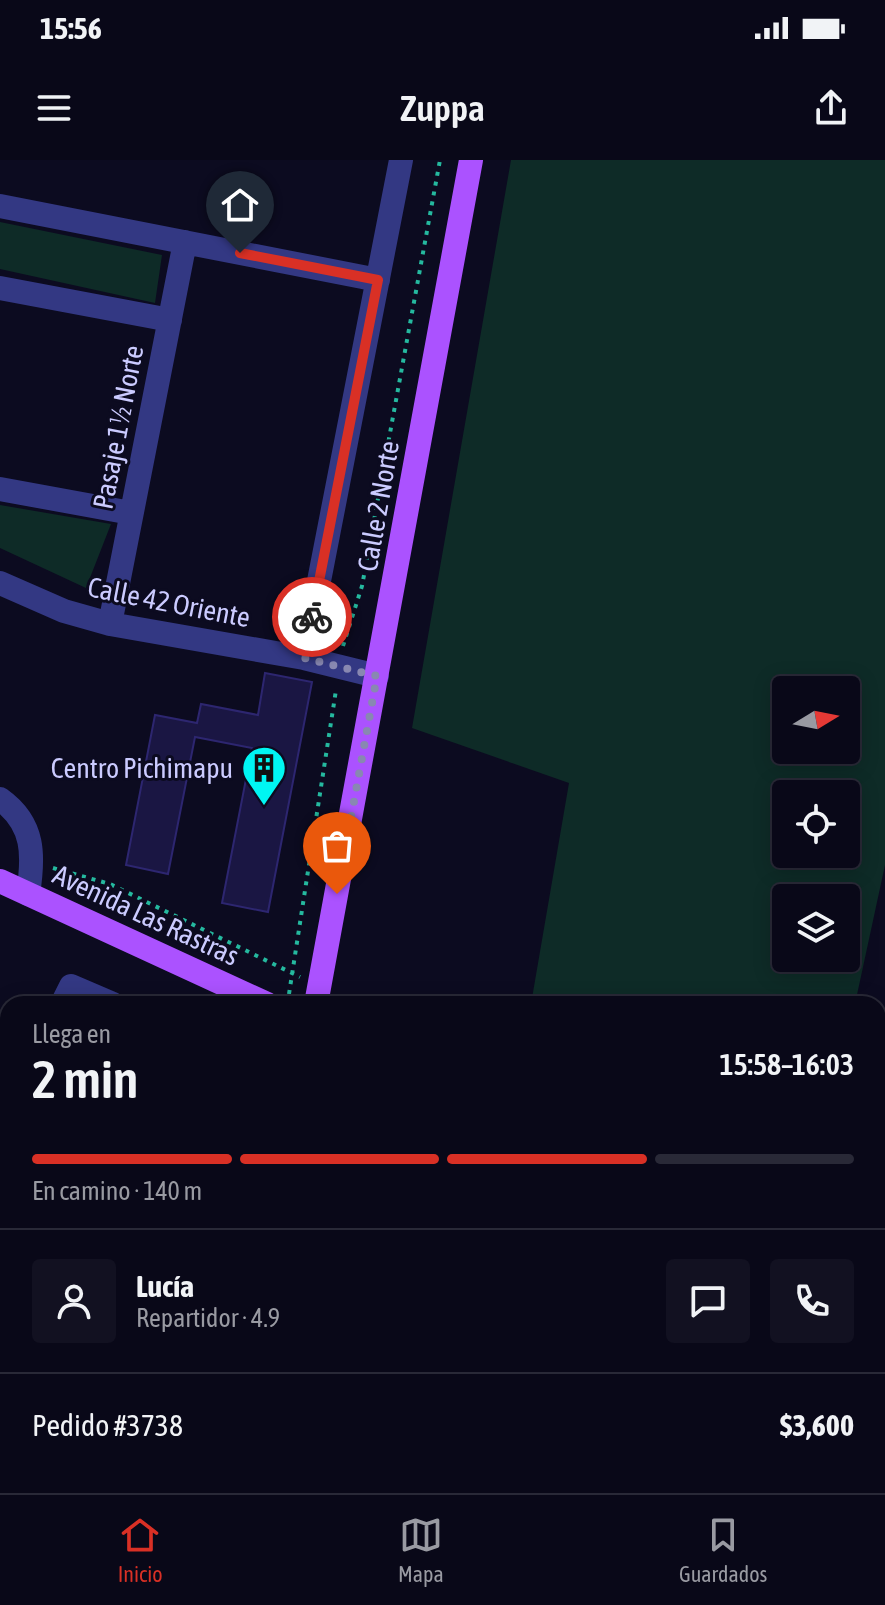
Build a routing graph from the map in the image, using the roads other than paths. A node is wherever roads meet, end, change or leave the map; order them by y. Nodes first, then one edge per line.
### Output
1 (401, 160) edge
2 (471, 160) edge
3 (0, 206) edge
4 (185, 242) junction
5 (378, 280) junction
6 (0, 288) edge
7 (170, 320) junction
8 (0, 489) edge
9 (131, 513) junction
10 (0, 583) edge
11 (110, 624) junction
12 (304, 658) junction
13 (377, 676) junction
14 (0, 799) edge
15 (0, 881) edge
16 (28, 894) junction
17 (318, 995) edge
18 (66, 996) edge
19 (94, 996) edge
20 (250, 996) edge

1 - 5 street, Calle 2 Norte
2 - 13 main road, Calle 2 Norte
3 - 4 street
4 - 5 street
4 - 7 street, Pasaje 1½ Norte
5 - 12 street, Calle 2 Norte
6 - 7 street
7 - 9 street, Pasaje 1½ Norte
8 - 9 street
9 - 11 street, Pasaje 1½ Norte
10 - 11 street, Calle 42 Oriente
11 - 12 street, Calle 42 Oriente
12 - 13 street, Calle 42 Oriente
13 - 17 main road, Calle 2 Norte
14 - 16 street
15 - 16 main road, Avenida Las Rastras
16 - 20 main road, Avenida Las Rastras
18 - 19 street

